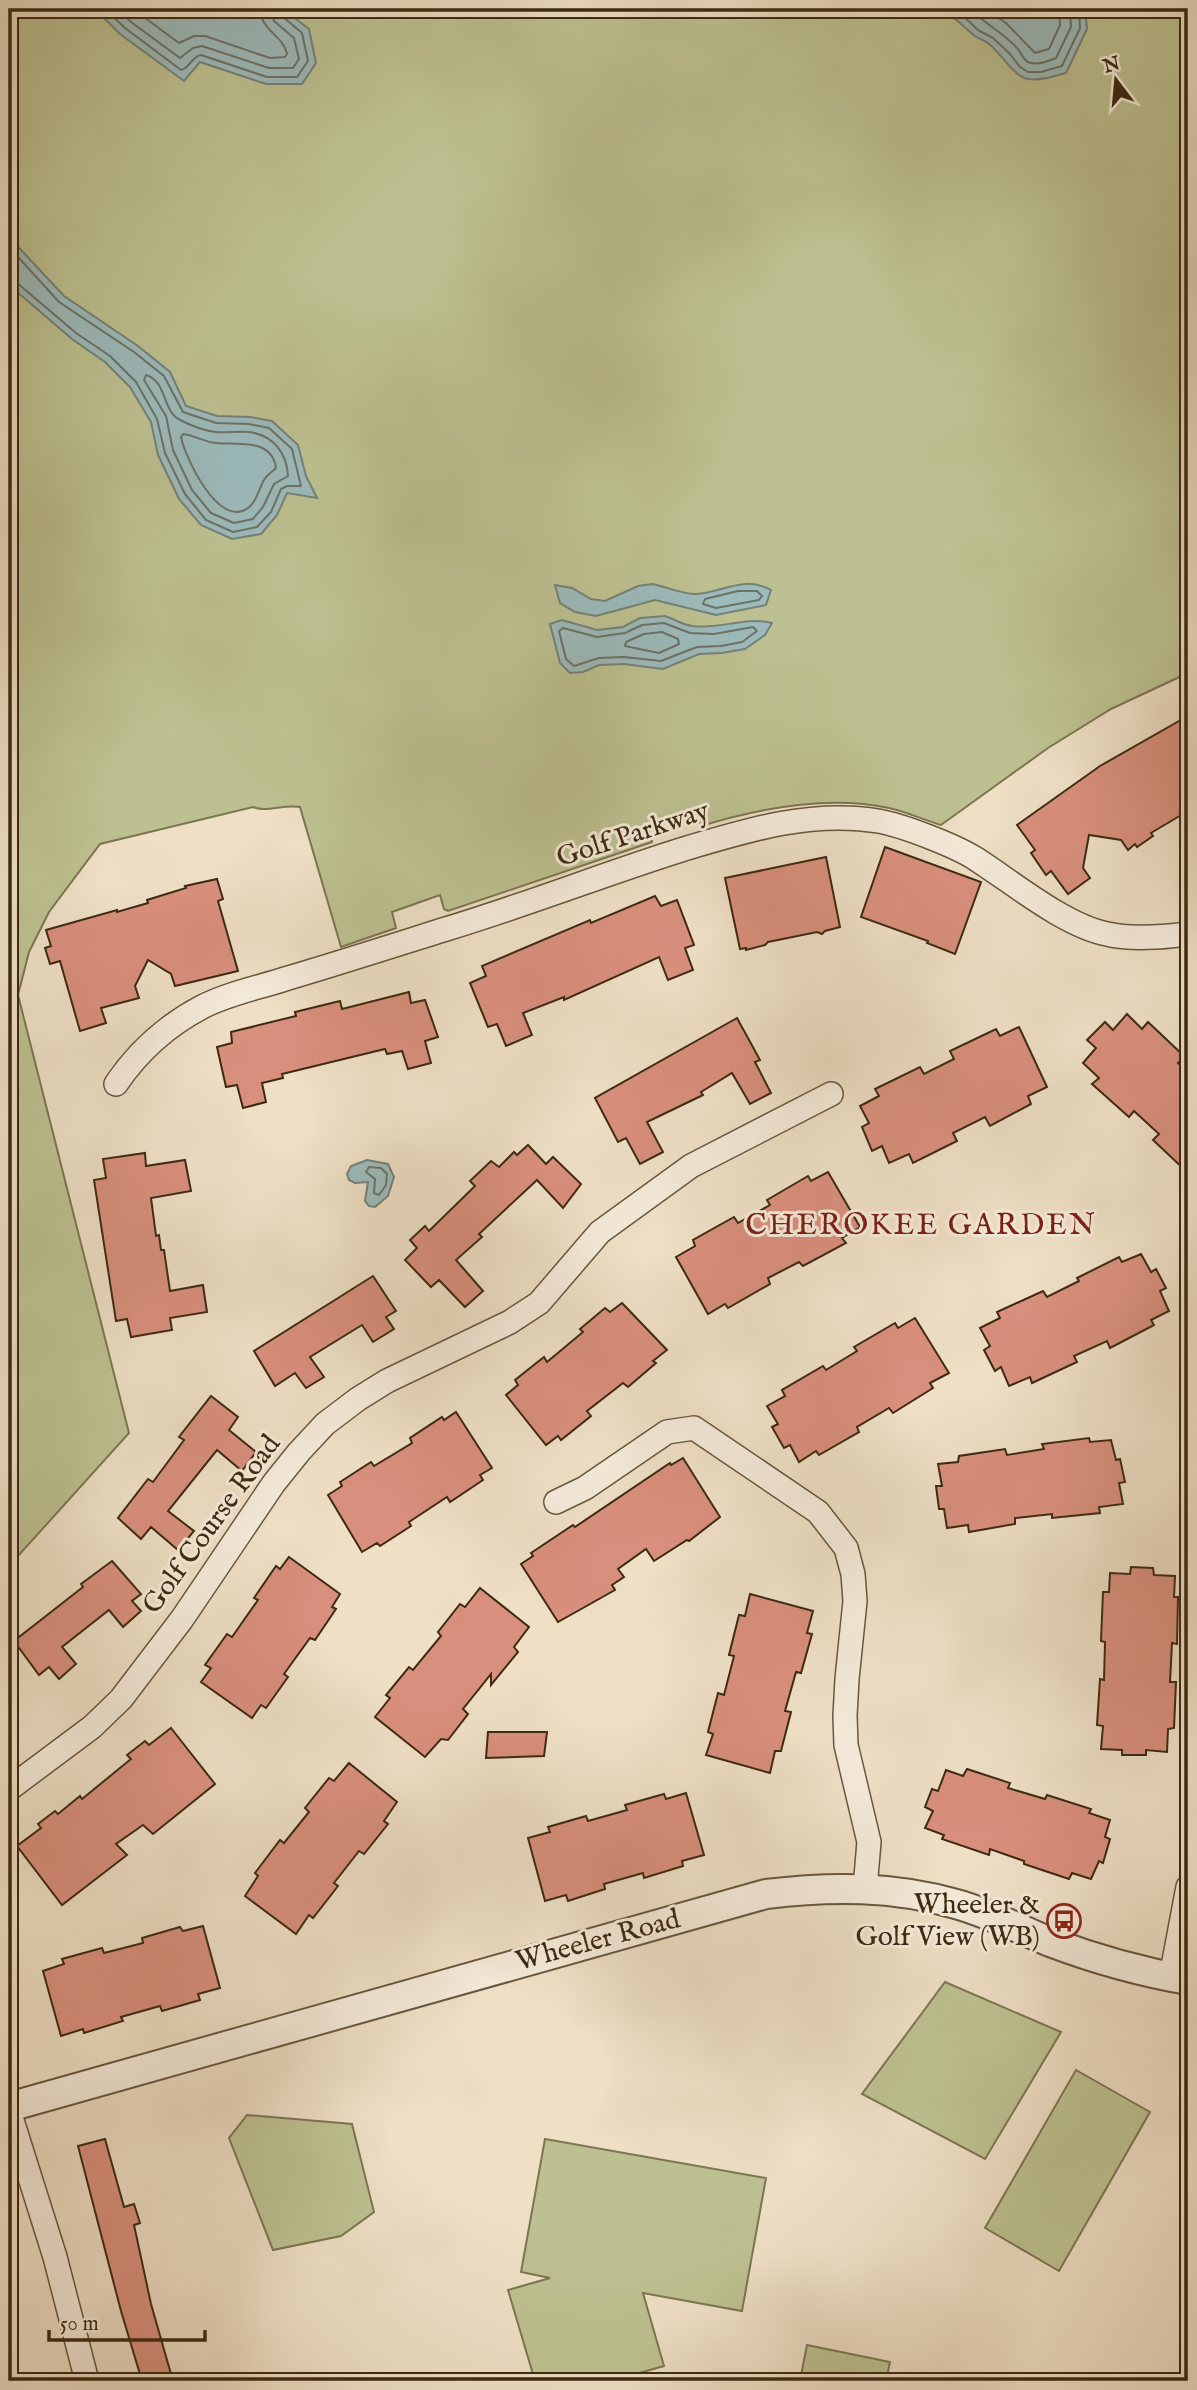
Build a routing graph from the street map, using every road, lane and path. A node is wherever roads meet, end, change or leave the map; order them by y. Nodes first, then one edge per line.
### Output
1 (1188, 934) edge
2 (116, 1084) dead end
3 (831, 1094) dead end
4 (556, 1502) dead end
5 (9, 1789) edge
6 (1188, 1887) edge
7 (865, 1888) junction
8 (1180, 1978) edge
9 (9, 2109) edge
10 (87, 2381) edge

1 - 2 street, Golf Parkway
3 - 5 street, Golf Course Road
4 - 7 street
6 - 8 street
7 - 8 street, Wheeler Road
7 - 9 street, Wheeler Road
9 - 10 street

